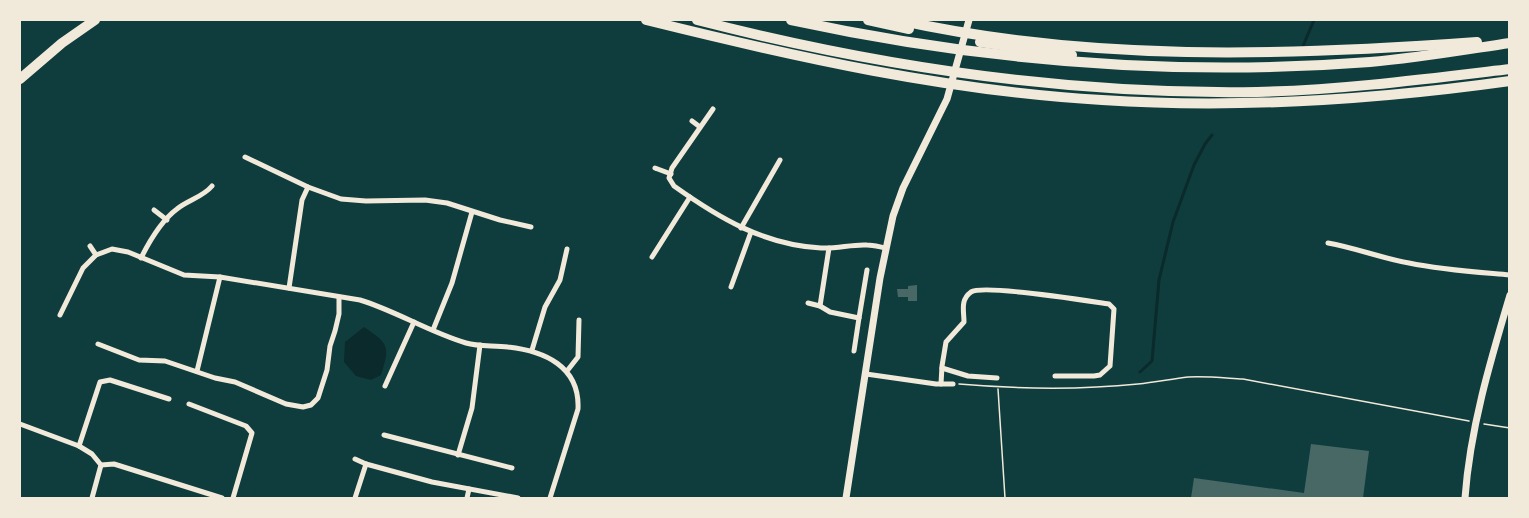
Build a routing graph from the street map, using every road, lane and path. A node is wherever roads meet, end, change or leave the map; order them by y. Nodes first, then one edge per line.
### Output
1 (95, 20) edge
2 (646, 20) edge
3 (697, 20) edge
4 (791, 20) edge
5 (868, 20) edge
6 (898, 20) edge
7 (969, 22) edge
8 (1509, 41) edge
9 (1170, 66) junction
10 (1509, 69) edge
11 (20, 79) edge
12 (1509, 81) edge
13 (712, 109) dead end
14 (692, 121) dead end
15 (700, 127) junction
16 (245, 157) dead end
17 (780, 160) dead end
18 (655, 168) dead end
19 (671, 174) junction
20 (212, 186) dead end
21 (308, 187) junction
22 (690, 197) junction
23 (154, 210) dead end
24 (472, 212) junction
25 (167, 220) junction
26 (531, 227) dead end
27 (741, 228) junction
28 (751, 232) junction
29 (1328, 243) dead end
30 (90, 246) dead end
31 (829, 248) junction
32 (886, 248) junction
33 (567, 249) dead end
34 (96, 255) junction
35 (652, 257) dead end
36 (141, 258) junction
37 (867, 270) dead end
38 (1509, 276) edge
39 (220, 277) junction
40 (731, 287) dead end
41 (289, 288) junction
42 (1509, 295) edge
43 (339, 297) junction
44 (808, 303) dead end
45 (820, 306) junction
46 (60, 315) dead end
47 (859, 318) junction
48 (579, 320) dead end
49 (414, 322) junction
50 (433, 330) junction
51 (98, 344) dead end
52 (480, 345) junction
53 (532, 351) junction
54 (854, 351) dead end
55 (942, 368) junction
56 (197, 371) junction
57 (567, 371) junction
58 (866, 374) junction
59 (1055, 376) dead end
60 (997, 378) dead end
61 (942, 384) junction
62 (953, 384) joint
63 (385, 386) dead end
64 (998, 388) junction
65 (169, 399) dead end
66 (189, 404) dead end
67 (1470, 421) dead end
68 (20, 424) edge
69 (1483, 424) dead end
70 (1509, 428) edge
71 (384, 435) dead end
72 (78, 447) junction
73 (458, 455) junction
74 (355, 459) dead end
75 (366, 464) junction
76 (101, 465) junction
77 (512, 468) dead end
78 (469, 489) junction
79 (92, 498) edge
80 (222, 498) edge
81 (233, 498) edge
82 (355, 498) edge
83 (467, 498) edge
84 (518, 498) edge
85 (550, 498) edge
86 (846, 498) edge
87 (1005, 498) edge
88 (1465, 498) edge

1 - 11 highway
2 - 12 highway
3 - 10 highway
4 - 9 highway
5 - 9 highway
6 - 8 highway
7 - 32 street
8 - 9 highway
13 - 15 street
14 - 15 street
15 - 19 street
16 - 21 street
17 - 27 street
18 - 19 street
19 - 22 street
20 - 25 street
21 - 24 street
21 - 41 street
22 - 27 street
22 - 35 street
23 - 25 street
24 - 26 street
24 - 50 street
25 - 36 street
27 - 28 street
28 - 31 street
28 - 40 street
29 - 38 street
30 - 34 street
31 - 32 street
31 - 45 street
32 - 58 street
33 - 53 street
34 - 36 street
34 - 46 street
36 - 39 street
37 - 47 street
39 - 41 street
39 - 56 street
41 - 43 street
42 - 88 street
43 - 49 street
43 - 56 street
44 - 45 street
45 - 47 street
47 - 54 street
48 - 57 street
49 - 50 street
49 - 63 street
50 - 52 street
51 - 56 street
52 - 53 street
52 - 73 street
53 - 57 street
55 - 59 street
55 - 60 street
55 - 61 street
57 - 85 street
58 - 61 street
58 - 86 street
61 - 62 street
62 - 64 path
64 - 67 path
64 - 87 path
65 - 72 street
66 - 81 street
68 - 72 street
69 - 70 path
71 - 73 street
72 - 76 street
73 - 77 street
74 - 75 street
75 - 78 street
75 - 82 street
76 - 79 street
76 - 80 street
78 - 83 street
78 - 84 street

